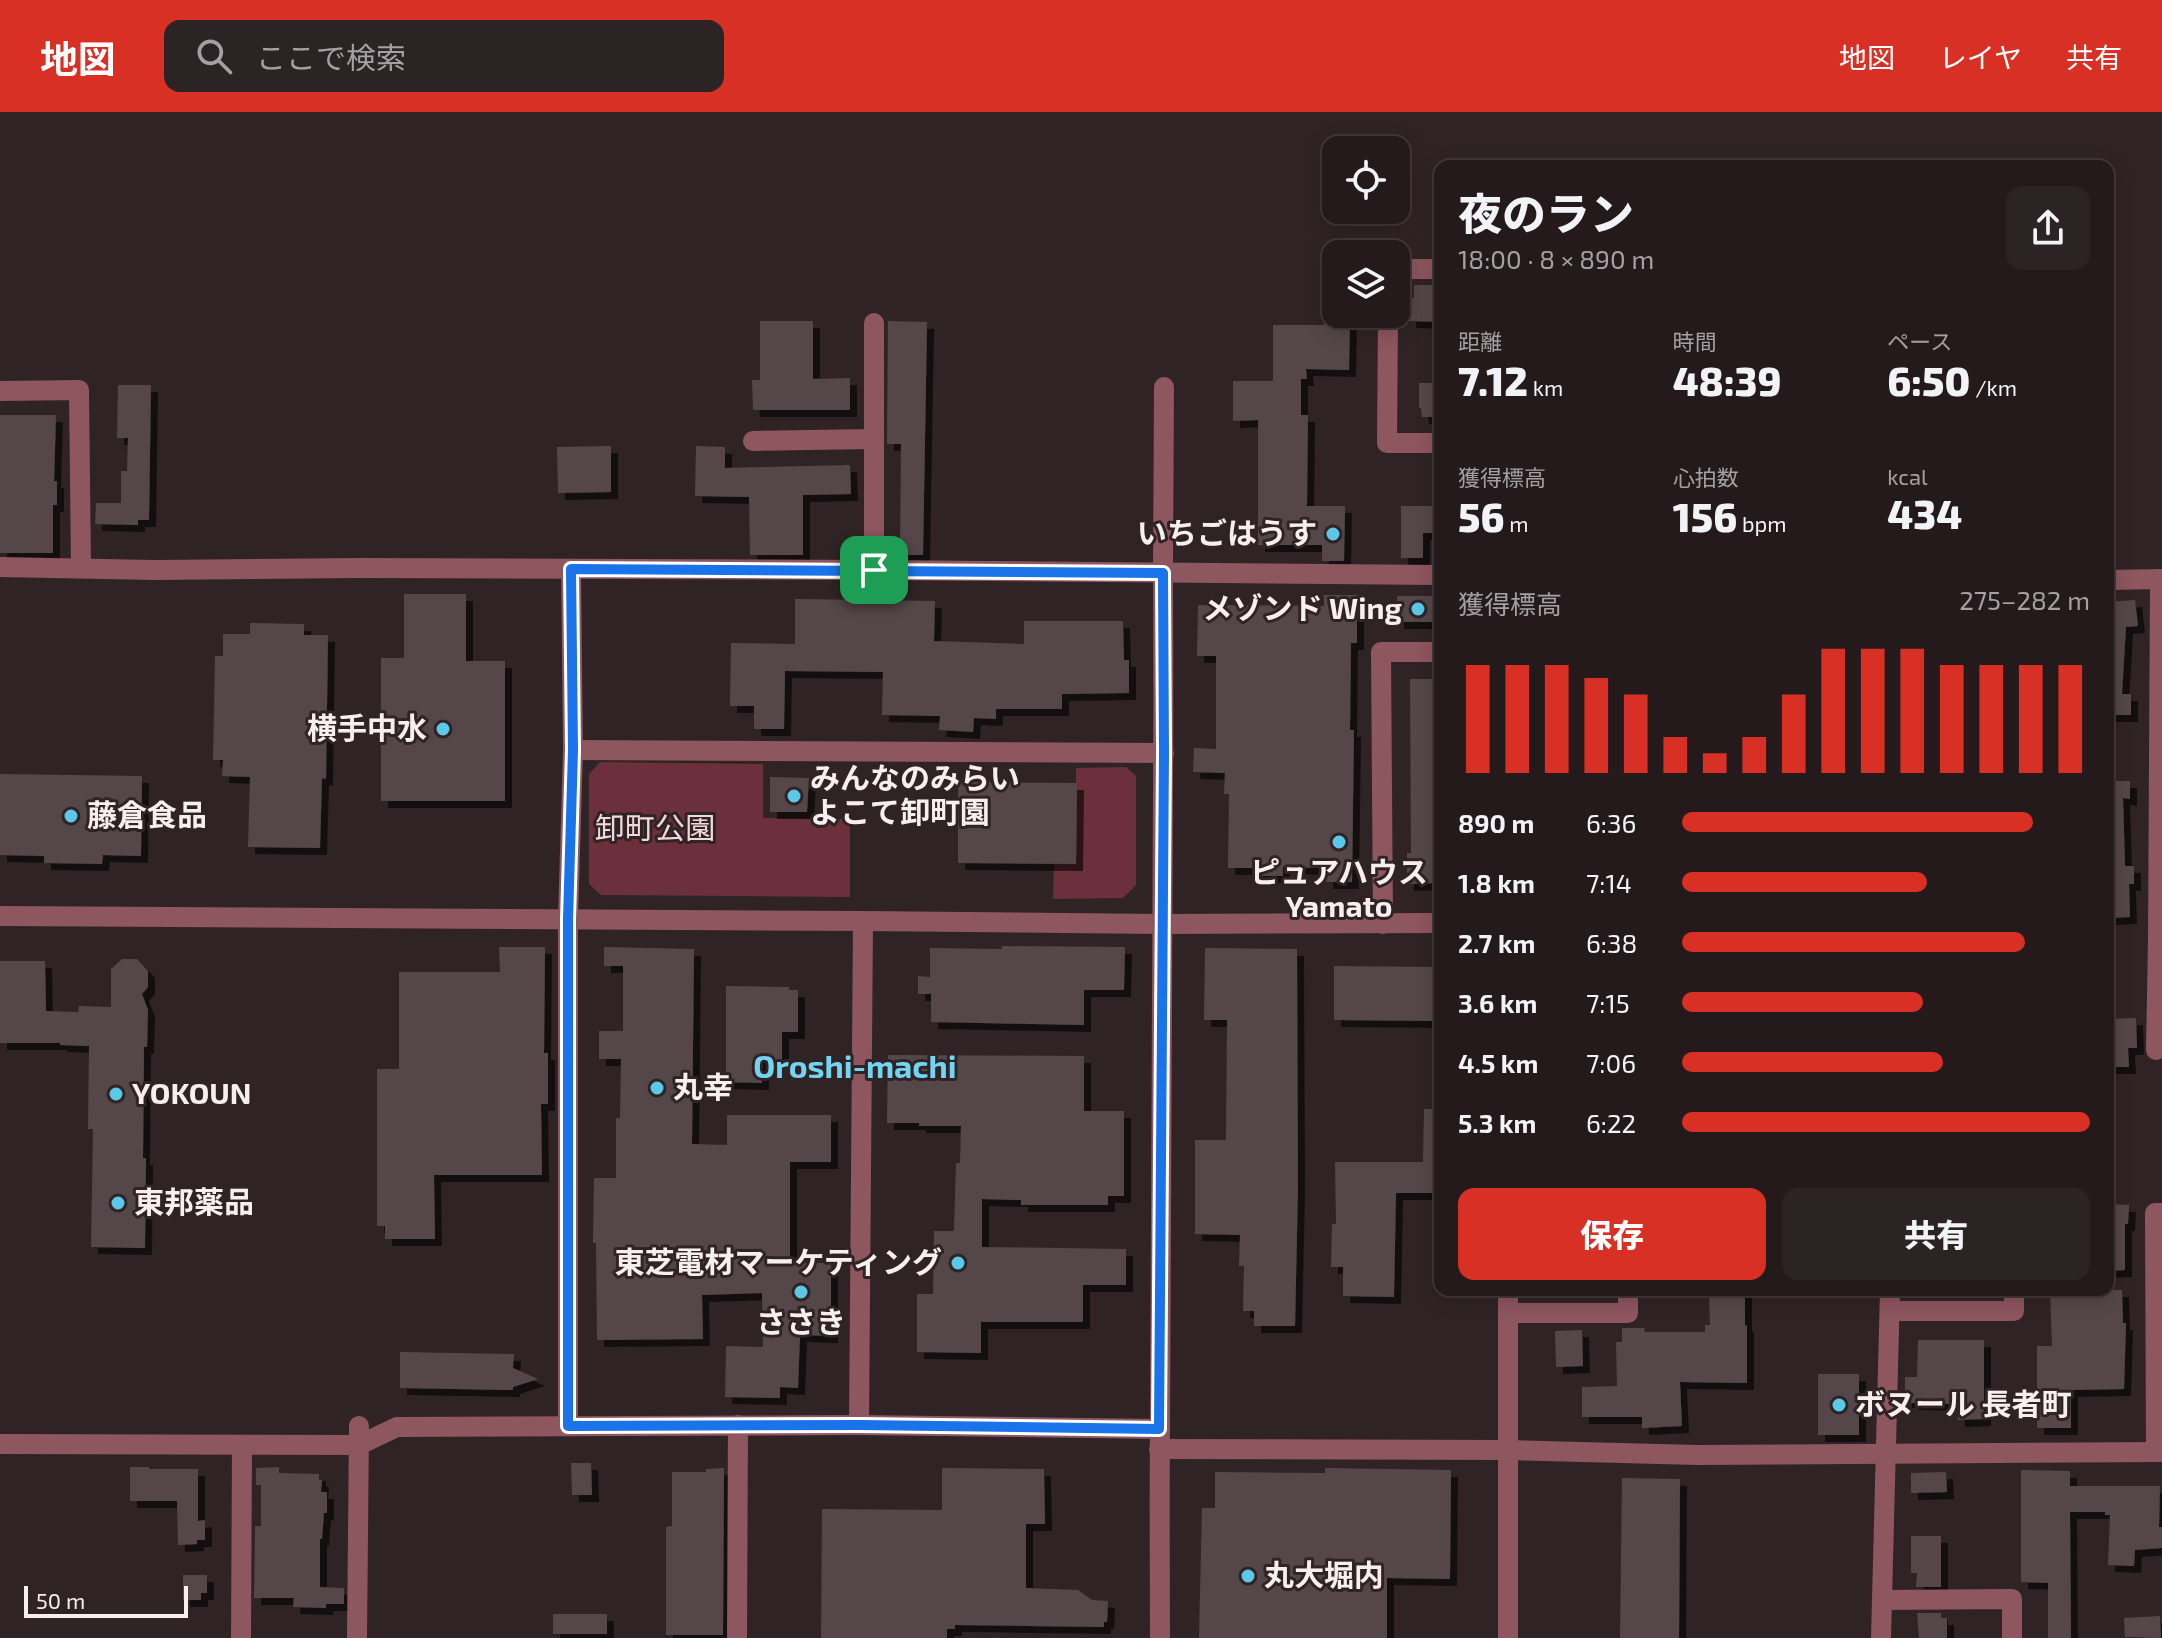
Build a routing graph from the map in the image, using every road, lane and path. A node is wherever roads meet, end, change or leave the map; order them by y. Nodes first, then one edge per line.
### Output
1 (1410, 269) edge
2 (1434, 269) edge
3 (874, 323) dead end
4 (1388, 328) edge
5 (1164, 387) dead end
6 (0, 391) edge
7 (874, 439) junction
8 (753, 441) dead end
9 (1434, 443) edge
10 (0, 567) edge
11 (81, 568) junction
12 (571, 569) junction
13 (874, 570) junction
14 (1163, 573) junction
15 (1434, 575) edge
16 (2161, 579) edge
17 (2114, 580) edge
18 (1434, 652) edge
19 (2161, 664) edge
20 (573, 750) junction
21 (1164, 753) junction
22 (0, 916) edge
23 (568, 920) junction
24 (863, 921) junction
25 (1434, 923) edge
26 (1161, 924) junction
27 (1383, 924) junction
28 (2160, 939) edge
29 (2159, 1022) edge
30 (2156, 1050) dead end
31 (2162, 1213) edge
32 (1508, 1296) edge
33 (1628, 1296) edge
34 (1890, 1296) edge
35 (2014, 1296) edge
36 (1890, 1311) junction
37 (1508, 1313) junction
38 (738, 1425) junction
39 (859, 1425) junction
40 (568, 1426) junction
41 (359, 1436) junction
42 (1159, 1439) junction
43 (0, 1444) edge
44 (242, 1445) junction
45 (1507, 1450) junction
46 (2159, 1452) edge
47 (1886, 1455) junction
48 (1882, 1600) junction
49 (241, 1638) edge
50 (357, 1638) edge
51 (737, 1638) edge
52 (1160, 1638) edge
53 (1508, 1638) edge
54 (1881, 1638) edge
55 (2012, 1638) edge

1 - 2 street
3 - 7 street
4 - 9 street
5 - 14 street
6 - 11 street
7 - 8 street
7 - 13 street
10 - 11 street
11 - 12 street
12 - 13 street
12 - 20 street
13 - 14 street
14 - 15 street
14 - 21 street
16 - 17 street
16 - 19 street
18 - 27 street
19 - 28 street
20 - 21 street
20 - 23 street
21 - 26 street
22 - 23 street
23 - 24 street
23 - 40 street
24 - 26 street
24 - 39 street
25 - 27 street
26 - 27 street
26 - 42 street
28 - 29 street
29 - 30 street
31 - 46 street
32 - 37 street
33 - 37 street
34 - 36 street
35 - 36 street
36 - 47 street
37 - 45 street
38 - 39 street
38 - 40 street
38 - 51 street
39 - 42 street
40 - 41 street
41 - 44 street
41 - 50 street
42 - 45 street
42 - 52 street
43 - 44 street
44 - 49 street
45 - 47 street
45 - 53 street
46 - 47 street
47 - 48 street
48 - 54 street
48 - 55 street

